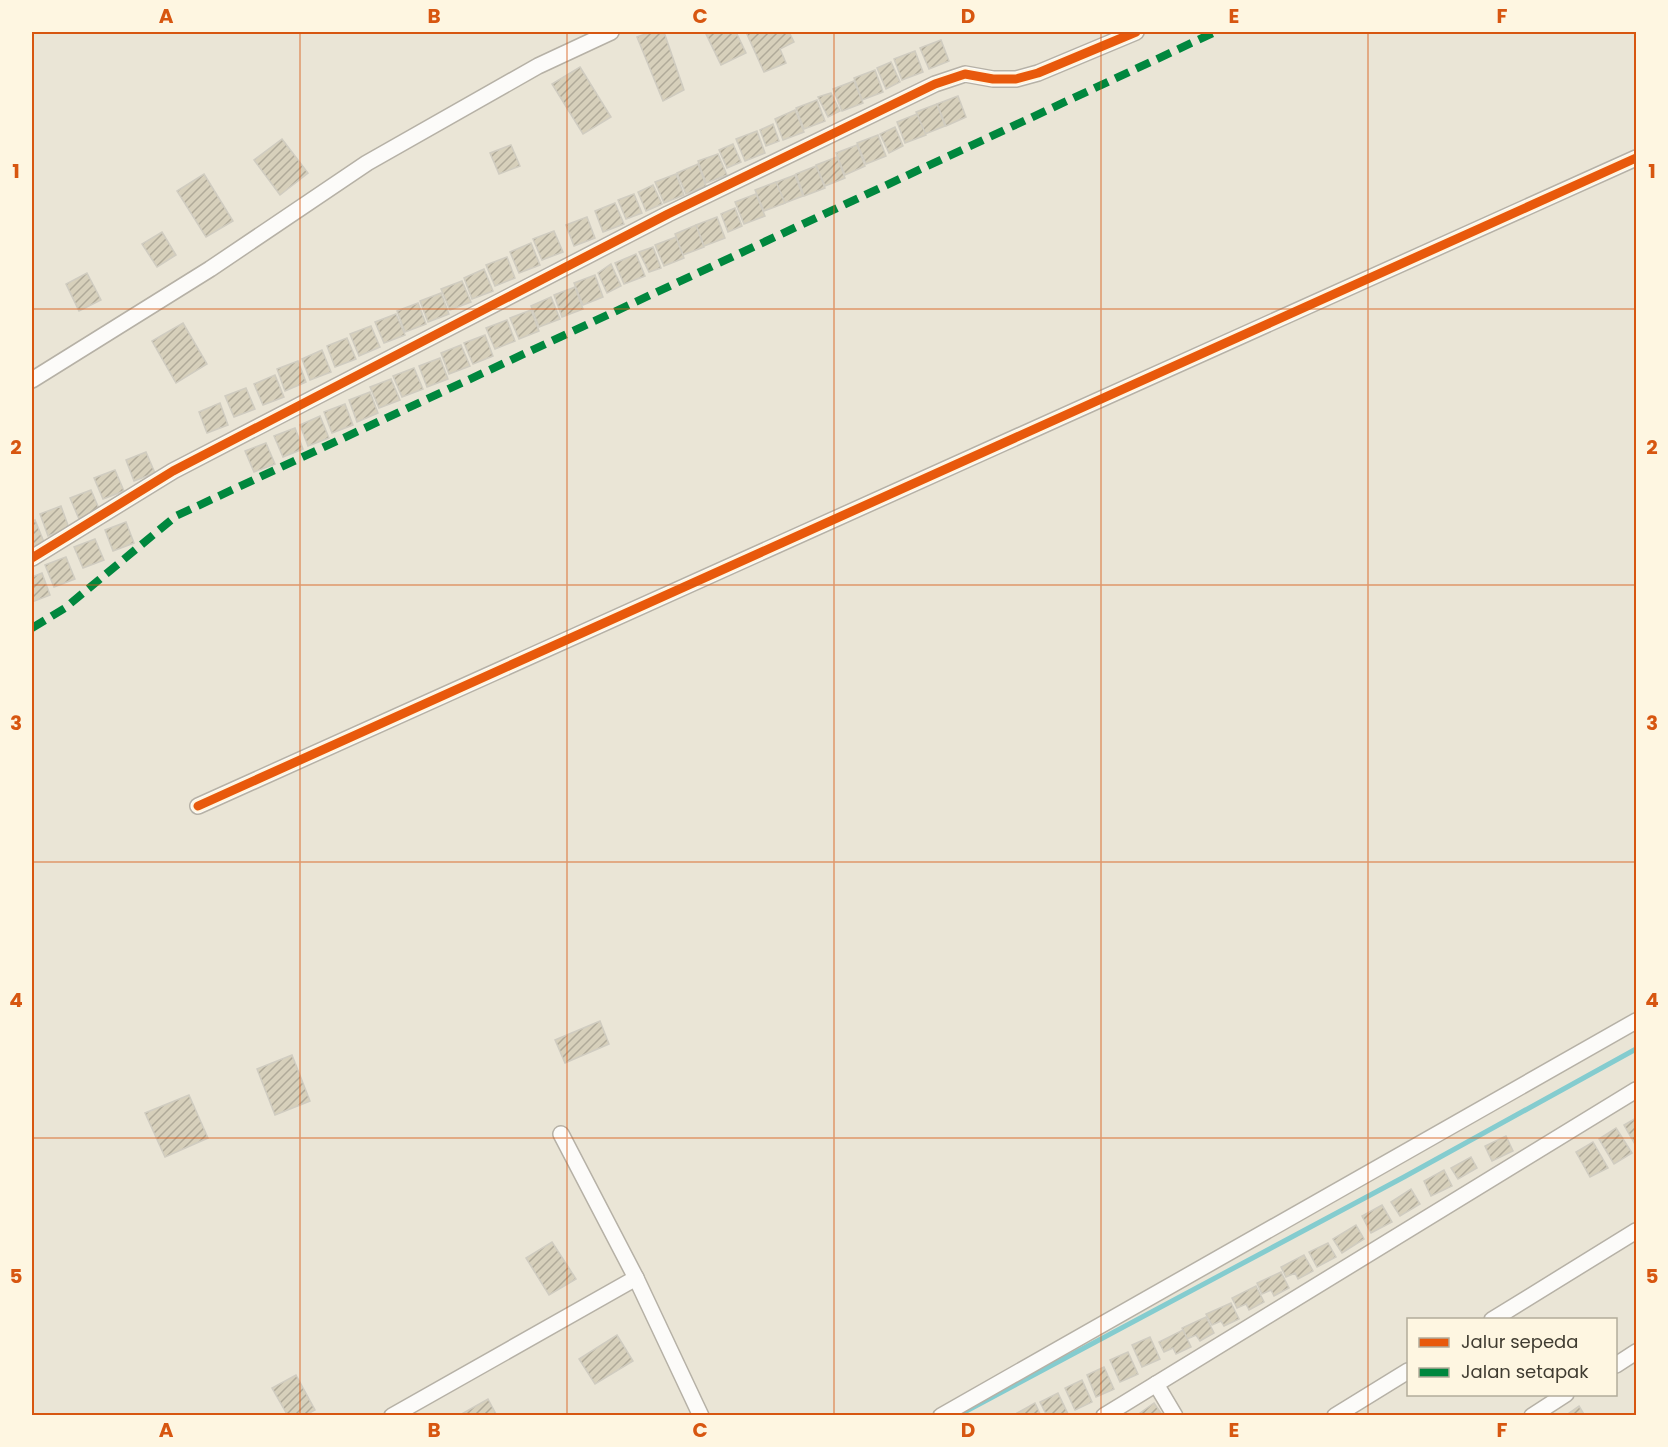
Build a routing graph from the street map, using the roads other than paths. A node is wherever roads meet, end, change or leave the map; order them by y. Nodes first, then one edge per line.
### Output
1 (611, 32) edge
2 (1136, 32) edge
3 (1636, 158) edge
4 (32, 380) edge
5 (32, 558) edge
6 (198, 806) dead end
7 (1636, 1021) edge
8 (1636, 1090) edge
9 (561, 1134) dead end
10 (1636, 1231) edge
11 (636, 1278) junction
12 (1495, 1318) edge
13 (1636, 1352) edge
14 (1617, 1364) edge
15 (1407, 1372) edge
16 (1156, 1384) junction
17 (1564, 1396) edge
18 (392, 1416) edge
19 (701, 1416) edge
20 (941, 1416) edge
21 (1104, 1416) edge
22 (1174, 1416) edge
23 (1335, 1416) edge
24 (1532, 1416) edge

1 - 4 street
2 - 5 street
3 - 6 street
7 - 20 street
8 - 16 street
9 - 11 street
10 - 12 street
11 - 18 street
11 - 19 street
13 - 14 street
15 - 23 street
16 - 21 street
16 - 22 street
17 - 24 street

